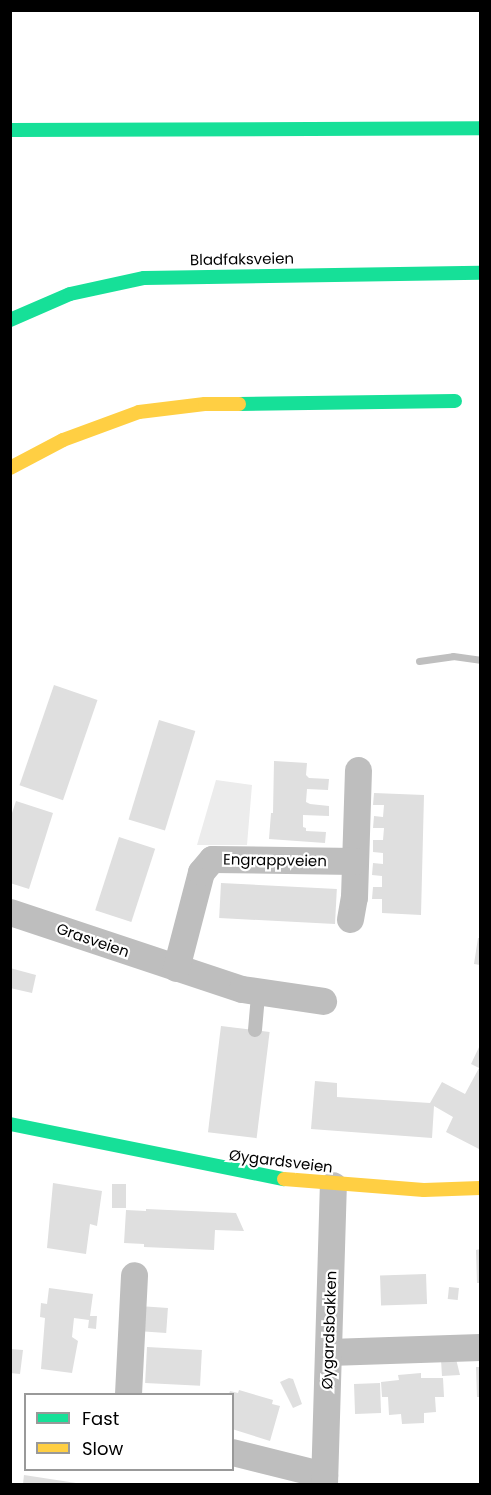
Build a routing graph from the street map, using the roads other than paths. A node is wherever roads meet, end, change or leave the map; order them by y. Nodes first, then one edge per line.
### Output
1 (480, 128) edge
2 (10, 130) edge
3 (480, 273) edge
4 (10, 320) edge
5 (455, 401) dead end
6 (10, 468) edge
7 (358, 770) dead end
8 (354, 861) junction
9 (10, 912) edge
10 (351, 919) dead end
11 (176, 968) junction
12 (258, 992) junction
13 (323, 1001) dead end
14 (255, 1030) dead end
15 (11, 1124) edge
16 (333, 1185) junction
17 (480, 1188) edge
18 (134, 1275) dead end
19 (480, 1347) edge
20 (329, 1352) junction
21 (128, 1393) edge
22 (234, 1453) edge
23 (324, 1480) edge

1 - 2 street
3 - 4 street, Bladfaksveien
5 - 6 street
7 - 8 street
8 - 10 street
8 - 11 street, Engrappveien
9 - 11 street, Grasveien
11 - 12 street
12 - 13 street
12 - 14 lane
15 - 16 street, Øygardsveien
16 - 17 street, Øygardsveien
16 - 20 street, Øygardsbakken
18 - 21 street
19 - 20 street
20 - 23 street, Øygardsbakken
22 - 23 street, Øygardsbakken

